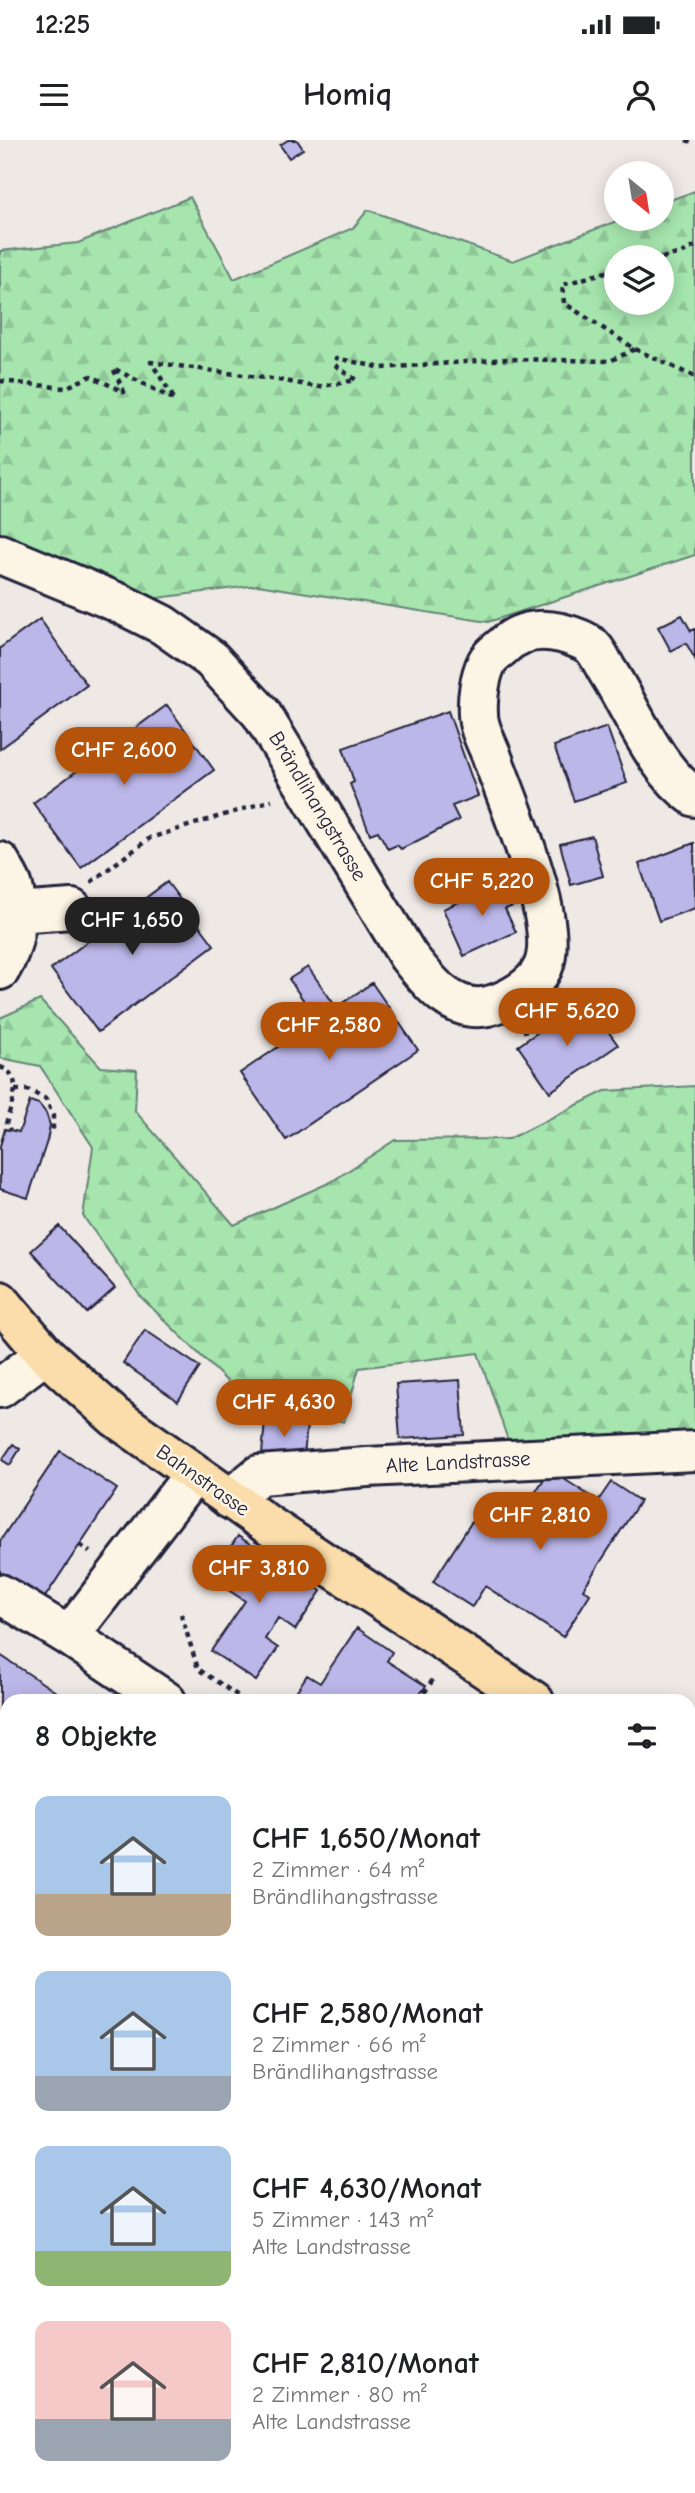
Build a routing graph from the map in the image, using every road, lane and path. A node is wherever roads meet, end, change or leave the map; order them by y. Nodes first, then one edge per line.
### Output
1 (687, 140) edge
2 (695, 143) edge
3 (695, 246) edge
4 (674, 255) edge
5 (604, 273) edge
6 (635, 349) junction
7 (695, 377) edge
8 (0, 381) edge
9 (0, 554) edge
10 (695, 797) edge
11 (273, 799) dead end
12 (0, 862) edge
13 (72, 909) joint
14 (15, 913) junction
15 (0, 970) edge
16 (0, 1067) edge
17 (15, 1090) junction
18 (3, 1125) edge
19 (10, 1130) dead end
20 (52, 1134) dead end
21 (0, 1301) edge
22 (45, 1354) junction
23 (0, 1388) edge
24 (695, 1451) edge
25 (194, 1474) junction
26 (230, 1499) junction
27 (0, 1594) edge
28 (181, 1614) dead end
29 (69, 1636) junction
30 (440, 1668) dead end
31 (156, 1694) edge
32 (236, 1694) edge
33 (423, 1694) edge
34 (523, 1694) edge

1 - 2 path
3 - 4 path
5 - 6 path
6 - 7 path
6 - 8 path
9 - 10 street, Brändlihangstrasse
11 - 13 path
12 - 14 street
13 - 14 street
14 - 15 street
16 - 17 path
17 - 18 path
17 - 20 path
18 - 19 path
21 - 22 main road, Bahnstrasse
22 - 23 street
22 - 25 main road, Bahnstrasse
24 - 26 street, Alte Landstrasse
25 - 26 main road, Bahnstrasse
25 - 29 street
26 - 34 main road, Bahnstrasse
27 - 29 street
28 - 32 path
29 - 31 street
30 - 33 path

